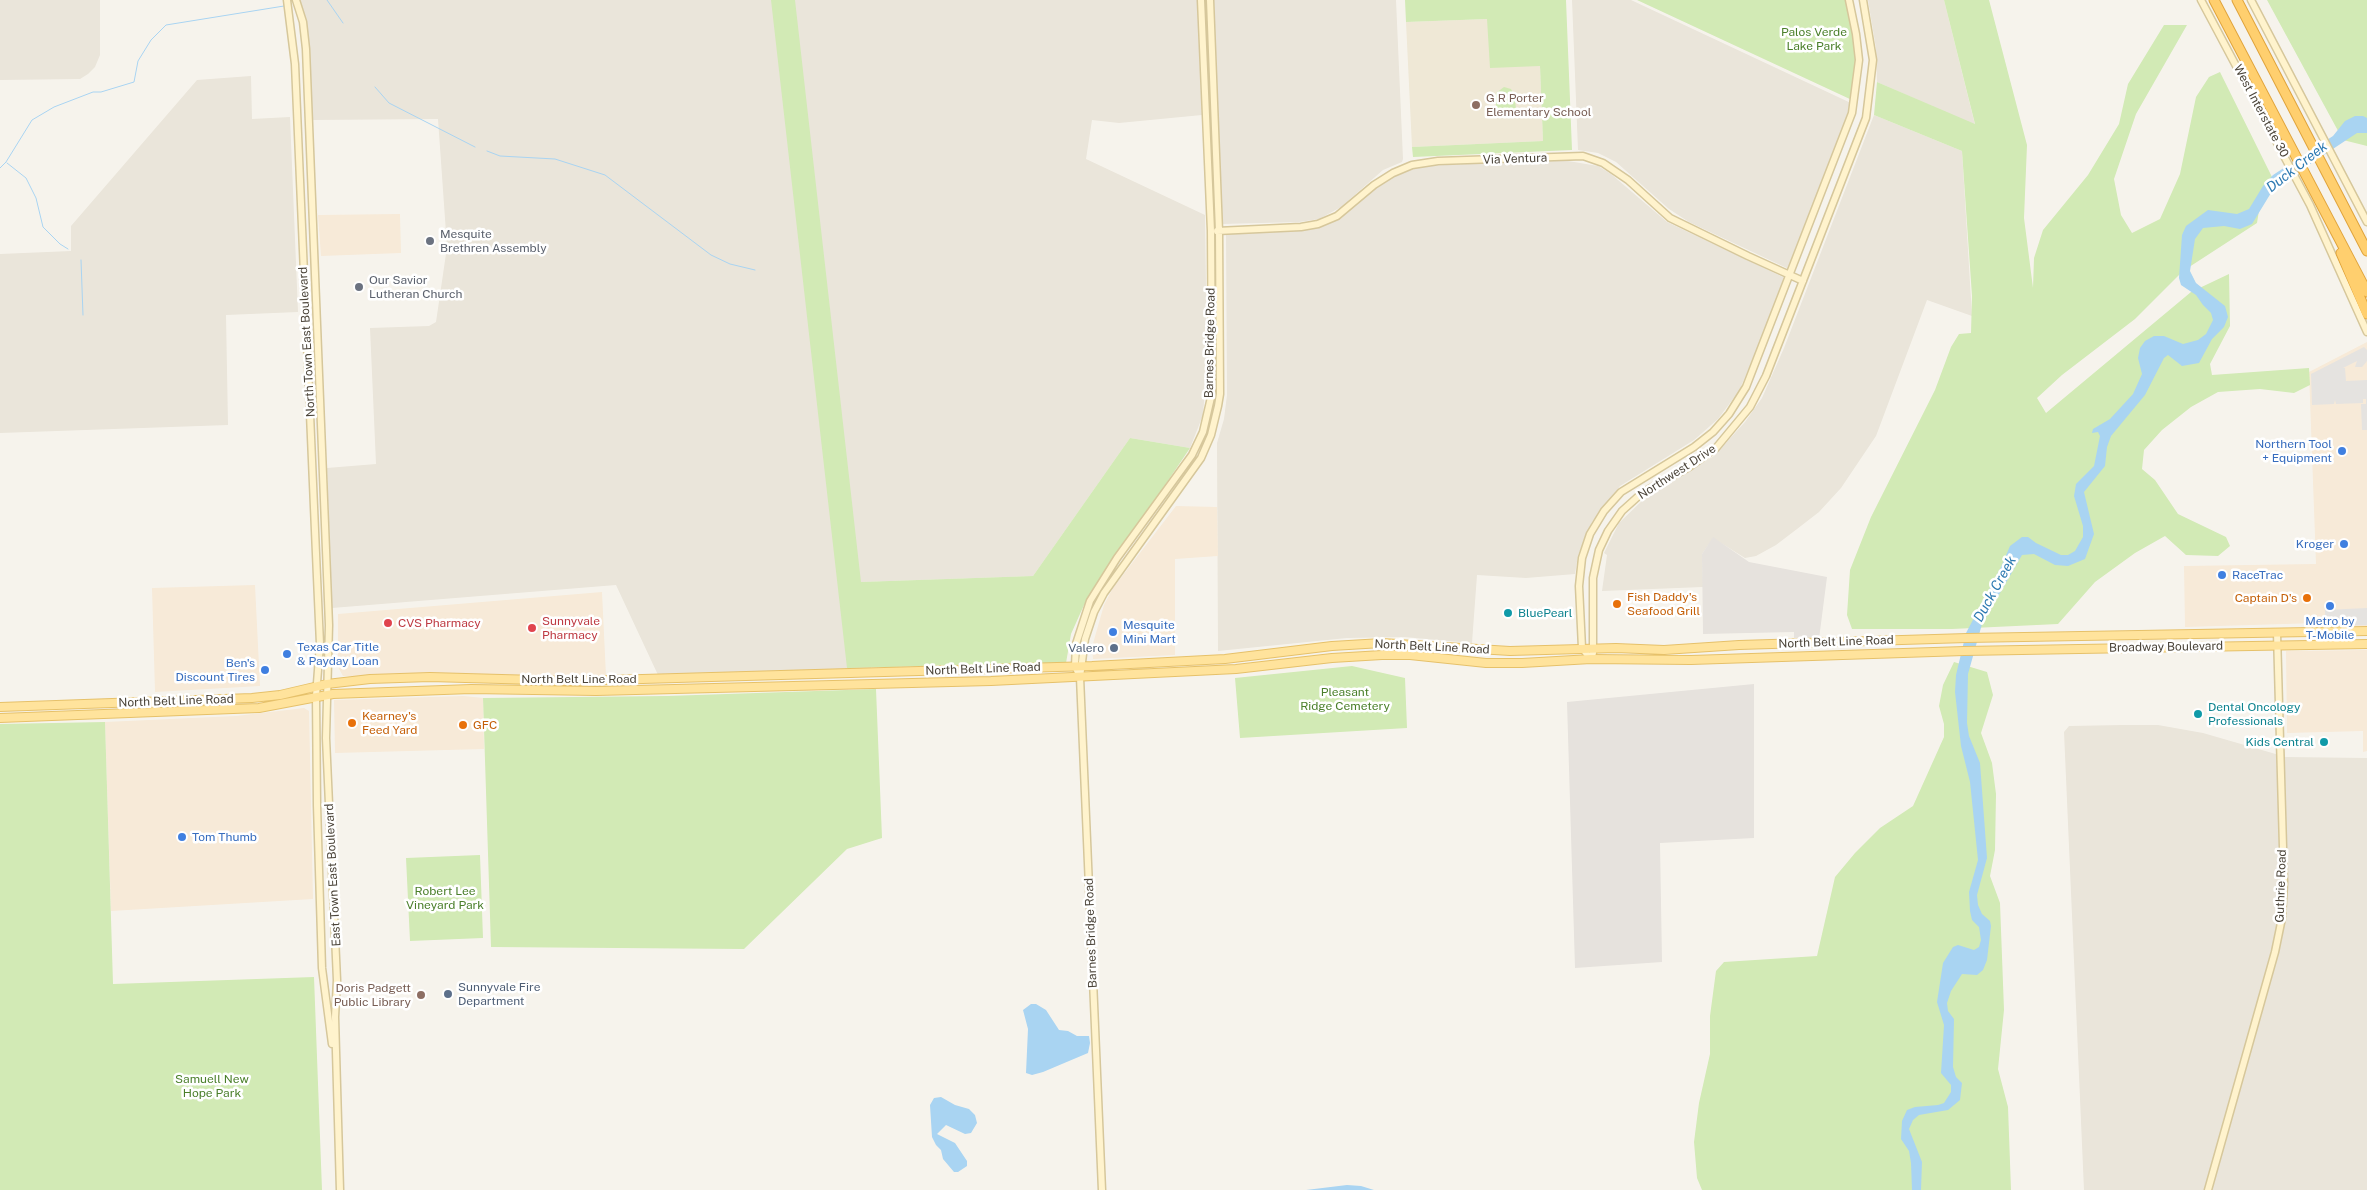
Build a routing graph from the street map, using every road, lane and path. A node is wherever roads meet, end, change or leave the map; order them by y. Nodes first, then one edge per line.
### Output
1 (287, 0) edge
2 (296, 0) edge
3 (1201, 0) edge
4 (1210, 0) edge
5 (1849, 0) edge
6 (1864, 0) edge
7 (2201, 0) edge
8 (2237, 0) edge
9 (2251, 0) edge
10 (2215, 2) edge
11 (2367, 222) edge
12 (2333, 227) junction
13 (1211, 231) junction
14 (1219, 231) junction
15 (2367, 250) edge
16 (1791, 275) junction
17 (1803, 280) junction
18 (2367, 292) edge
19 (317, 310) junction
20 (305, 311) junction
21 (2367, 314) edge
22 (2367, 332) edge
23 (312, 445) junction
24 (322, 445) junction
25 (1184, 466) junction
26 (1191, 471) junction
27 (1151, 512) junction
28 (1158, 518) junction
29 (318, 625) junction
30 (330, 625) junction
31 (2367, 631) edge
32 (2277, 633) junction
33 (2194, 634) junction
34 (1967, 638) joint
35 (1382, 643) junction
36 (1807, 643) junction
37 (2367, 644) edge
38 (2277, 645) junction
39 (2194, 646) junction
40 (1582, 648) junction
41 (1595, 648) junction
42 (1654, 650) junction
43 (1964, 651) joint
44 (1382, 655) junction
45 (1808, 655) junction
46 (1591, 659) junction
47 (1206, 660) junction
48 (1654, 660) junction
49 (1079, 666) junction
50 (1207, 671) junction
51 (788, 674) junction
52 (423, 677) junction
53 (1080, 677) junction
54 (596, 680) junction
55 (327, 684) junction
56 (317, 685) junction
57 (789, 686) junction
58 (424, 690) junction
59 (596, 691) junction
60 (326, 694) junction
61 (316, 696) junction
62 (182, 700) junction
63 (104, 703) junction
64 (0, 707) edge
65 (183, 710) junction
66 (105, 714) junction
67 (0, 718) edge
68 (329, 804) junction
69 (317, 805) junction
70 (332, 879) junction
71 (320, 881) junction
72 (336, 1065) junction
73 (340, 1190) edge
74 (1102, 1190) edge
75 (2208, 1190) edge

1 - 20 main road, North Town East Boulevard
2 - 19 main road, North Town East Boulevard
3 - 13 main road, Barnes Bridge Road
4 - 14 main road, Barnes Bridge Road
5 - 16 main road, Northwest Drive
6 - 17 main road, Northwest Drive
7 - 22 main road, West Interstate 30
8 - 15 highway
9 - 11 main road
10 - 12 highway
12 - 18 highway
12 - 21 highway
13 - 14 main road, Via Ventura
13 - 25 main road, Barnes Bridge Road
14 - 16 main road, Via Ventura
14 - 26 main road, Barnes Bridge Road
16 - 17 main road, Via Ventura
16 - 40 main road, Northwest Drive
17 - 41 main road, Northwest Drive
19 - 20 main road
19 - 24 main road, North Town East Boulevard
20 - 23 main road, North Town East Boulevard
23 - 24 main road
23 - 29 main road, North Town East Boulevard
24 - 30 main road, North Town East Boulevard
25 - 26 main road
25 - 27 main road, Barnes Bridge Road
26 - 28 main road, Barnes Bridge Road
27 - 28 main road
27 - 49 main road, Barnes Bridge Road
28 - 49 main road, Barnes Bridge Road
29 - 30 main road
29 - 56 main road, North Town East Boulevard
30 - 55 main road, North Town East Boulevard
31 - 32 main road, Broadway Boulevard
32 - 33 main road, Broadway Boulevard
32 - 38 main road, Guthrie Road
33 - 34 main road, Broadway Boulevard
33 - 39 main road
34 - 36 main road, North Belt Line Road
35 - 40 main road, North Belt Line Road
35 - 44 main road
35 - 47 main road, North Belt Line Road
36 - 42 main road, North Belt Line Road
36 - 45 main road
37 - 38 main road, Broadway Boulevard
38 - 39 main road, Broadway Boulevard
38 - 75 main road, Guthrie Road
39 - 43 main road, Broadway Boulevard
40 - 41 main road, North Belt Line Road
40 - 46 main road
41 - 42 main road, North Belt Line Road
41 - 46 main road, Northwest Drive
42 - 48 main road
43 - 45 main road, North Belt Line Road
44 - 46 main road, North Belt Line Road
44 - 50 main road, North Belt Line Road
45 - 48 main road, North Belt Line Road
46 - 48 main road, North Belt Line Road
47 - 49 main road, North Belt Line Road
47 - 50 main road
49 - 51 main road, North Belt Line Road
49 - 53 main road, Barnes Bridge Road
50 - 53 main road, North Belt Line Road
51 - 54 main road, North Belt Line Road
51 - 57 main road
52 - 54 main road, North Belt Line Road
52 - 55 main road, North Belt Line Road
52 - 58 main road
53 - 57 main road, North Belt Line Road
53 - 74 main road, Barnes Bridge Road
54 - 59 main road
55 - 56 main road, North Belt Line Road
55 - 60 main road, East Town East Boulevard
56 - 61 main road, East Town East Boulevard
56 - 62 main road, North Belt Line Road
57 - 59 main road, North Belt Line Road
58 - 59 main road, North Belt Line Road
58 - 60 main road, North Belt Line Road
60 - 61 main road, North Belt Line Road
60 - 68 main road, East Town East Boulevard
61 - 65 main road, North Belt Line Road
61 - 69 main road, East Town East Boulevard
62 - 63 main road, North Belt Line Road
62 - 65 main road
63 - 64 main road, North Belt Line Road
63 - 66 main road
65 - 66 main road, North Belt Line Road
66 - 67 main road, North Belt Line Road
68 - 69 main road
68 - 70 main road, East Town East Boulevard
69 - 71 main road, East Town East Boulevard
70 - 71 main road
70 - 72 main road, East Town East Boulevard
71 - 72 main road, East Town East Boulevard
72 - 73 main road, East Town East Boulevard

